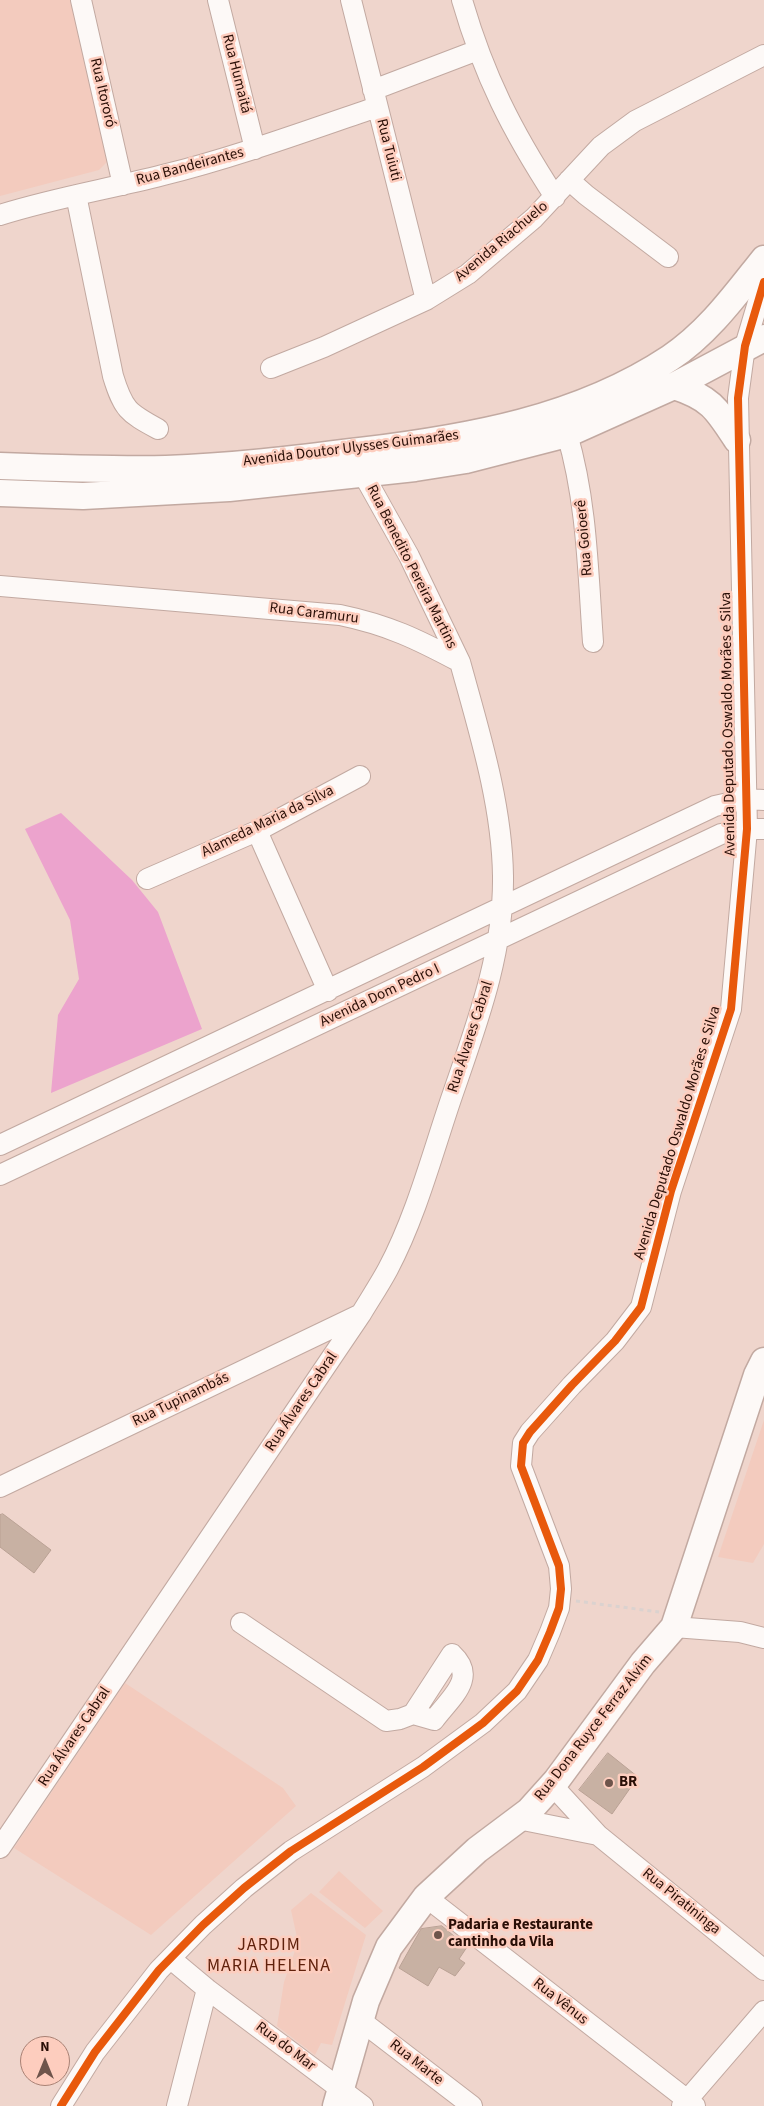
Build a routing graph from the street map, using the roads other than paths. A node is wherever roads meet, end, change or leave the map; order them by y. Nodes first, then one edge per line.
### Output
1 (80, 0) edge
2 (218, 0) edge
3 (351, 0) edge
4 (462, 0) edge
5 (478, 50) junction
6 (764, 55) edge
7 (375, 99) junction
8 (255, 149) junction
9 (569, 180) junction
10 (123, 185) junction
11 (76, 195) junction
12 (555, 197) junction
13 (0, 215) edge
14 (668, 257) dead end
15 (764, 259) edge
16 (764, 282) edge
17 (426, 300) junction
18 (754, 342) edge
19 (271, 368) dead end
20 (674, 386) junction
21 (158, 429) dead end
22 (567, 434) junction
23 (737, 440) junction
24 (0, 466) edge
25 (362, 472) junction
26 (0, 493) edge
27 (3, 584) edge
28 (593, 642) dead end
29 (460, 662) junction
30 (360, 776) dead end
31 (755, 799) edge
32 (755, 829) edge
33 (257, 831) junction
34 (147, 879) dead end
35 (503, 908) junction
36 (499, 940) junction
37 (328, 991) junction
38 (0, 1145) edge
39 (0, 1175) edge
40 (361, 1314) junction
41 (764, 1361) edge
42 (0, 1487) edge
43 (675, 1621) junction
44 (241, 1623) dead end
45 (764, 1638) edge
46 (413, 1714) dead end
47 (552, 1785) junction
48 (518, 1819) junction
49 (598, 1834) junction
50 (0, 1848) edge
51 (426, 1897) junction
52 (171, 1958) junction
53 (764, 1970) edge
54 (207, 1989) junction
55 (764, 2011) edge
56 (360, 2020) junction
57 (338, 2097) edge
58 (688, 2104) edge
59 (61, 2106) edge
60 (177, 2106) edge
61 (363, 2106) edge
62 (472, 2106) edge

1 - 10 street, Rua Itororó
2 - 8 street, Rua Humaitá
3 - 7 street, Rua Tuiuti
4 - 5 street
5 - 7 street, Rua Bandeirantes
5 - 12 street
6 - 9 street, Avenida Riachuelo
7 - 8 street, Rua Bandeirantes
7 - 17 street, Rua Tuiuti
8 - 10 street, Rua Bandeirantes
9 - 12 street, Avenida Riachuelo
9 - 14 street
10 - 11 street, Rua Bandeirantes
11 - 13 street, Rua Bandeirantes
11 - 21 street
12 - 17 street, Avenida Riachuelo
15 - 24 main road, Avenida Doutor Ulysses Guimarães
16 - 18 street
17 - 19 street, Avenida Riachuelo
18 - 20 main road, Avenida Doutor Ulysses Guimarães
18 - 23 street, Avenida Deputado Oswaldo Morães e Silva
20 - 22 main road, Avenida Doutor Ulysses Guimarães
20 - 23 main road
22 - 25 main road, Avenida Doutor Ulysses Guimarães
22 - 28 street, Rua Goioerê
23 - 31 street, Avenida Deputado Oswaldo Morães e Silva
25 - 26 main road, Avenida Doutor Ulysses Guimarães
25 - 29 street, Rua Benedito Pereira Martins
27 - 29 street, Rua Caramuru
29 - 35 street
30 - 33 street, Alameda Maria da Silva
31 - 32 street, Avenida Deputado Oswaldo Morães e Silva
31 - 35 street, Avenida Dom Pedro I
32 - 36 street, Avenida Dom Pedro I
32 - 52 street, Avenida Deputado Oswaldo Morães e Silva
33 - 34 street, Alameda Maria da Silva
33 - 37 street
35 - 36 street, Rua Álvares Cabral
35 - 37 street, Avenida Dom Pedro I
36 - 39 street, Avenida Dom Pedro I
36 - 40 street, Rua Álvares Cabral
37 - 38 street, Avenida Dom Pedro I
40 - 42 street, Rua Tupinambás
40 - 50 street, Rua Álvares Cabral
41 - 43 main road, Rua Dona Ruyce Ferraz Alvim
43 - 45 street
43 - 47 main road, Rua Dona Ruyce Ferraz Alvim
44 - 46 street
47 - 48 main road, Rua Dona Ruyce Ferraz Alvim
47 - 49 street, Rua Piratininga
48 - 49 street, Rua Piratininga
48 - 51 main road, Rua Dona Ruyce Ferraz Alvim
49 - 53 street, Rua Piratininga
51 - 56 main road, Rua Dona Ruyce Ferraz Alvim
51 - 58 street, Rua Vênus
52 - 54 street, Rua do Mar
52 - 59 street, Avenida Deputado Oswaldo Morães e Silva
54 - 57 street, Rua do Mar
54 - 60 street
55 - 58 street
56 - 57 main road, Rua Dona Ruyce Ferraz Alvim
56 - 62 street, Rua Marte
57 - 61 street, Rua do Mar

